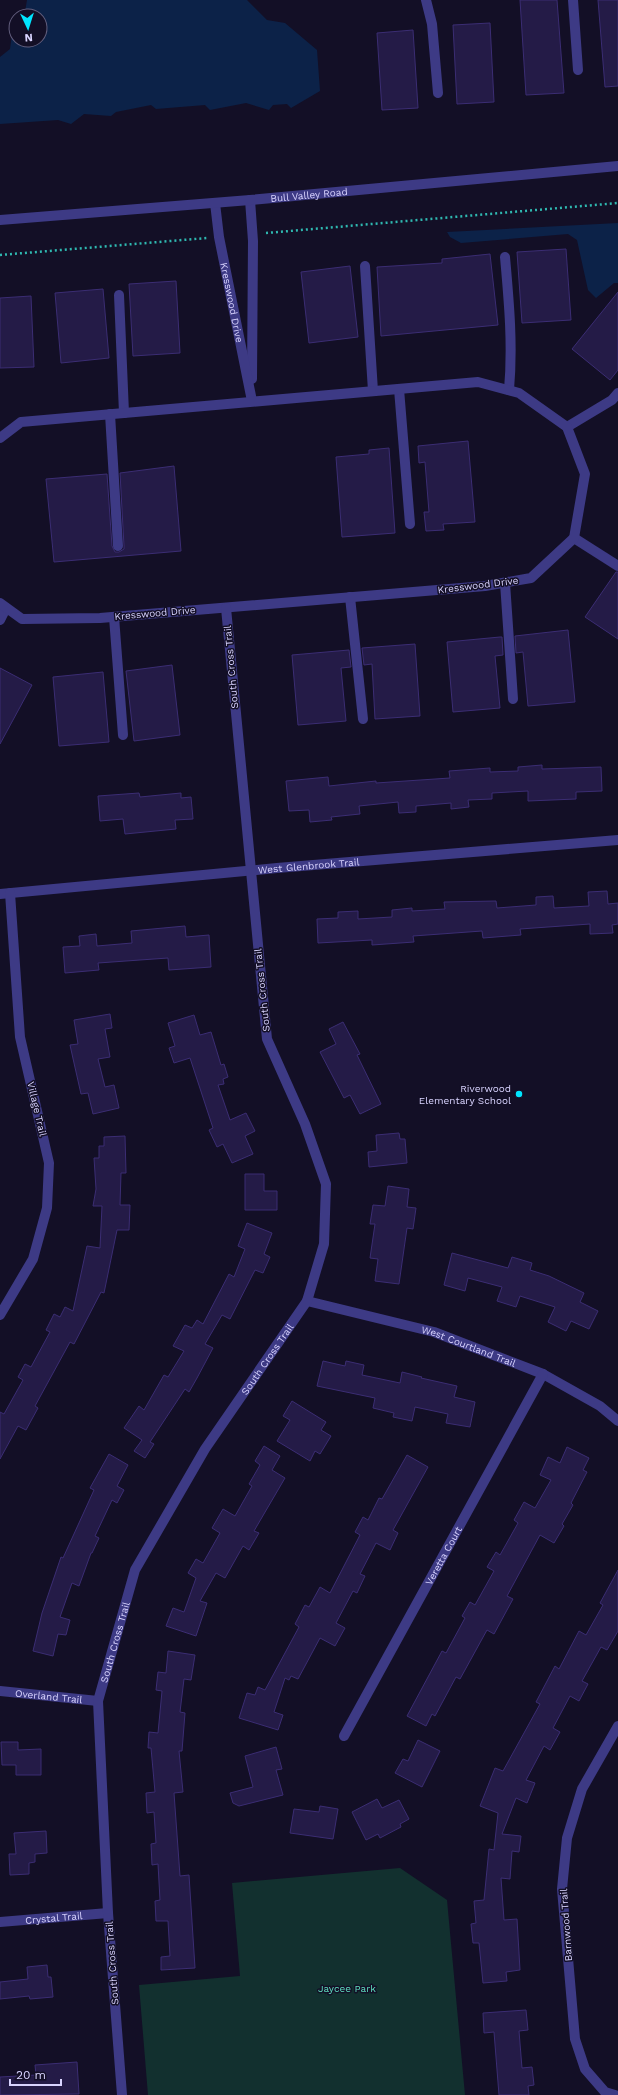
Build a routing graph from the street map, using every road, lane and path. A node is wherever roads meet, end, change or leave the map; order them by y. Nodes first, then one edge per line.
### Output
1 (426, 0) edge
2 (573, 0) edge
3 (578, 70) dead end
4 (438, 93) dead end
5 (618, 166) edge
6 (250, 200) junction
7 (215, 202) junction
8 (618, 203) edge
9 (0, 220) edge
10 (253, 234) junction
11 (219, 237) junction
12 (0, 254) edge
13 (505, 257) dead end
14 (365, 266) dead end
15 (119, 295) dead end
16 (399, 389) junction
17 (509, 390) junction
18 (373, 391) junction
19 (618, 393) edge
20 (252, 401) junction
21 (124, 413) junction
22 (110, 414) junction
23 (567, 427) junction
24 (0, 437) edge
25 (410, 524) dead end
26 (574, 538) junction
27 (118, 546) dead end
28 (618, 566) edge
29 (505, 583) junction
30 (350, 597) junction
31 (3, 606) edge
32 (226, 608) junction
33 (114, 617) junction
34 (0, 620) edge
35 (513, 699) dead end
36 (363, 719) dead end
37 (124, 735) dead end
38 (618, 840) edge
39 (250, 871) junction
40 (5, 894) edge
41 (307, 1301) junction
42 (0, 1315) edge
43 (543, 1374) junction
44 (618, 1422) edge
45 (0, 1691) edge
46 (98, 1701) junction
47 (618, 1726) edge
48 (344, 1736) dead end
49 (108, 1913) junction
50 (0, 1922) edge
51 (122, 2095) edge
52 (615, 2095) edge

1 - 4 street
2 - 3 street
5 - 6 street, Bull Valley Road
6 - 7 street, Bull Valley Road
6 - 10 street, Kresswood Drive
7 - 9 street, Bull Valley Road
7 - 11 street, Kresswood Drive
8 - 10 path
10 - 20 street, Kresswood Drive
11 - 12 path
11 - 20 street, Kresswood Drive
13 - 17 street
14 - 18 street
15 - 21 street
16 - 17 street
16 - 18 street
16 - 25 street
17 - 23 street
18 - 20 street
19 - 23 street
20 - 21 street
21 - 22 street
22 - 24 street
22 - 27 street
23 - 26 street
26 - 28 street
26 - 29 street, Kresswood Drive
29 - 30 street, Kresswood Drive
29 - 35 street
30 - 32 street, Kresswood Drive
30 - 36 street
31 - 33 street, Kresswood Drive
31 - 34 street
32 - 33 street, Kresswood Drive
32 - 39 street, South Cross Trail
33 - 37 street
38 - 39 street, West Glenbrook Trail
39 - 40 street, West Glenbrook Trail
39 - 41 street, South Cross Trail
40 - 42 street, Village Trail
41 - 43 street, West Courtland Trail
41 - 46 street, South Cross Trail
43 - 44 street, West Courtland Trail
43 - 48 street, Veretta Court
45 - 46 street, Overland Trail
46 - 49 street, South Cross Trail
47 - 52 street, Barnwood Trail
49 - 50 street, Crystal Trail
49 - 51 street, South Cross Trail

